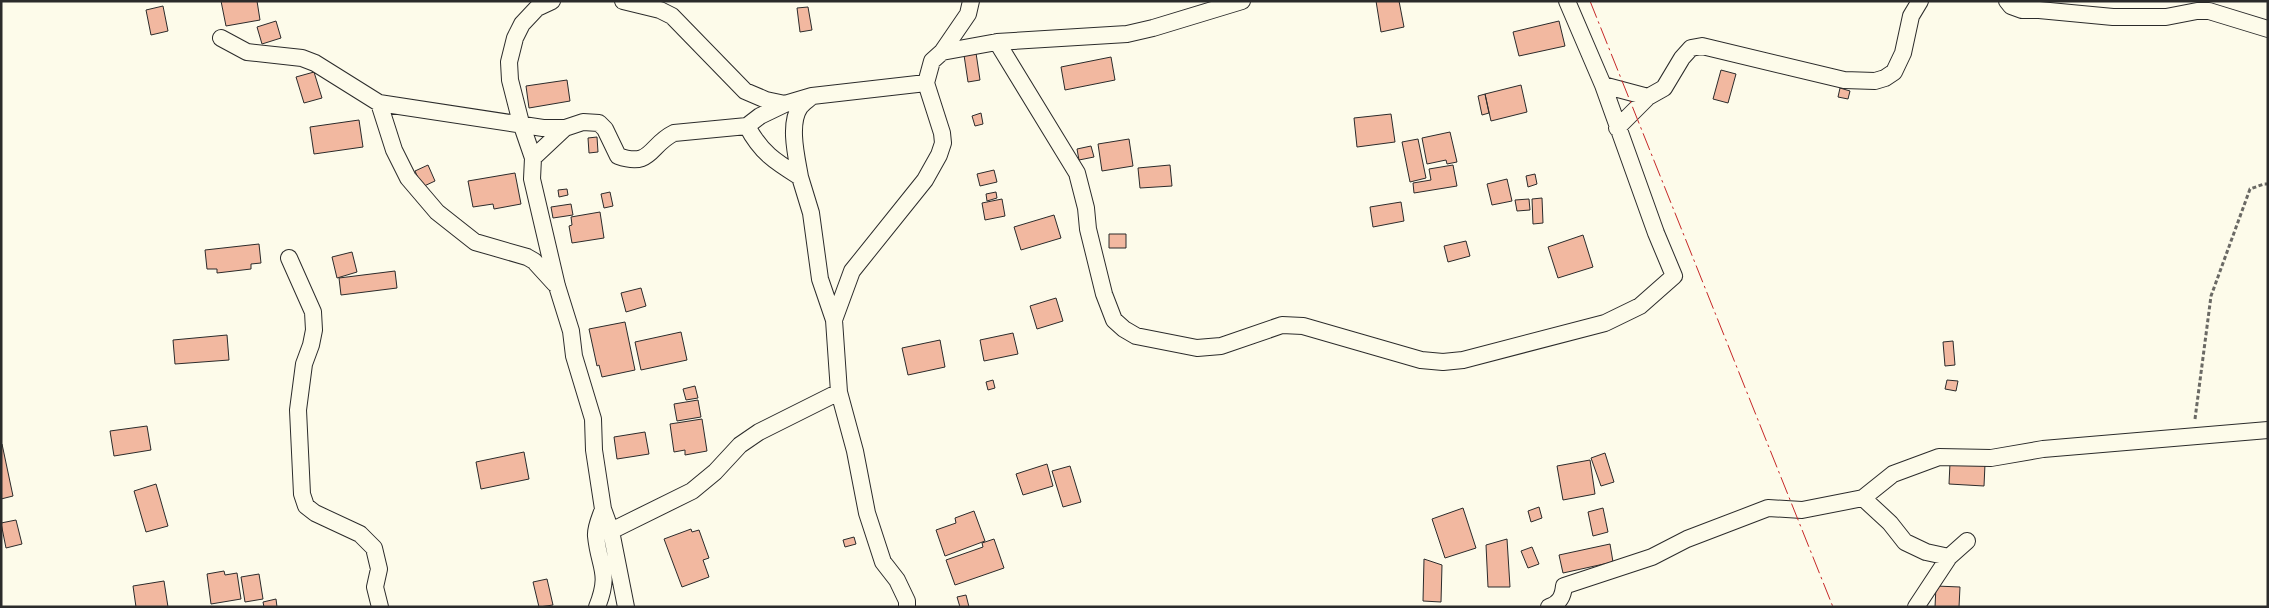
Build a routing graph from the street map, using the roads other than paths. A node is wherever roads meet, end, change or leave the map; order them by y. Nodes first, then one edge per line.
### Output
1 (552, 1) edge
2 (623, 1) edge
3 (971, 1) edge
4 (1242, 1) edge
5 (1567, 1) edge
6 (1920, 1) edge
7 (2007, 1) edge
8 (2268, 29) edge
9 (221, 38) dead end
10 (997, 42) junction
11 (942, 52) junction
12 (926, 83) junction
13 (1602, 85) junction
14 (812, 96) junction
15 (1648, 97) junction
16 (379, 103) junction
17 (785, 104) junction
18 (521, 124) junction
19 (748, 126) junction
20 (565, 128) junction
21 (1617, 128) junction
22 (533, 158) junction
23 (800, 177) junction
24 (289, 258) dead end
25 (556, 286) junction
26 (834, 320) junction
27 (839, 392) junction
28 (2268, 430) edge
29 (1863, 498) junction
30 (603, 509) junction
31 (611, 531) junction
32 (1967, 541) dead end
33 (1949, 557) junction
34 (380, 607) edge
35 (597, 607) edge
36 (626, 607) edge
37 (907, 607) edge
38 (1549, 607) edge
39 (1916, 607) edge

1 - 18 street
2 - 17 street
3 - 11 street
4 - 10 street
5 - 13 street
6 - 15 street
7 - 8 street
9 - 16 street
10 - 11 street
10 - 21 street
11 - 12 street
12 - 14 street
12 - 26 street
13 - 15 street
13 - 21 street
14 - 17 street
14 - 23 street
15 - 21 street
16 - 18 street
16 - 25 street
17 - 19 street
18 - 20 street
18 - 22 street
19 - 20 street
19 - 23 street
20 - 22 street
22 - 25 street
23 - 26 street
24 - 34 street
25 - 30 street
26 - 27 street
27 - 31 street
27 - 37 street
28 - 29 street
29 - 33 street
29 - 38 street
30 - 31 street
30 - 35 street
31 - 36 street
32 - 33 street
33 - 39 street

